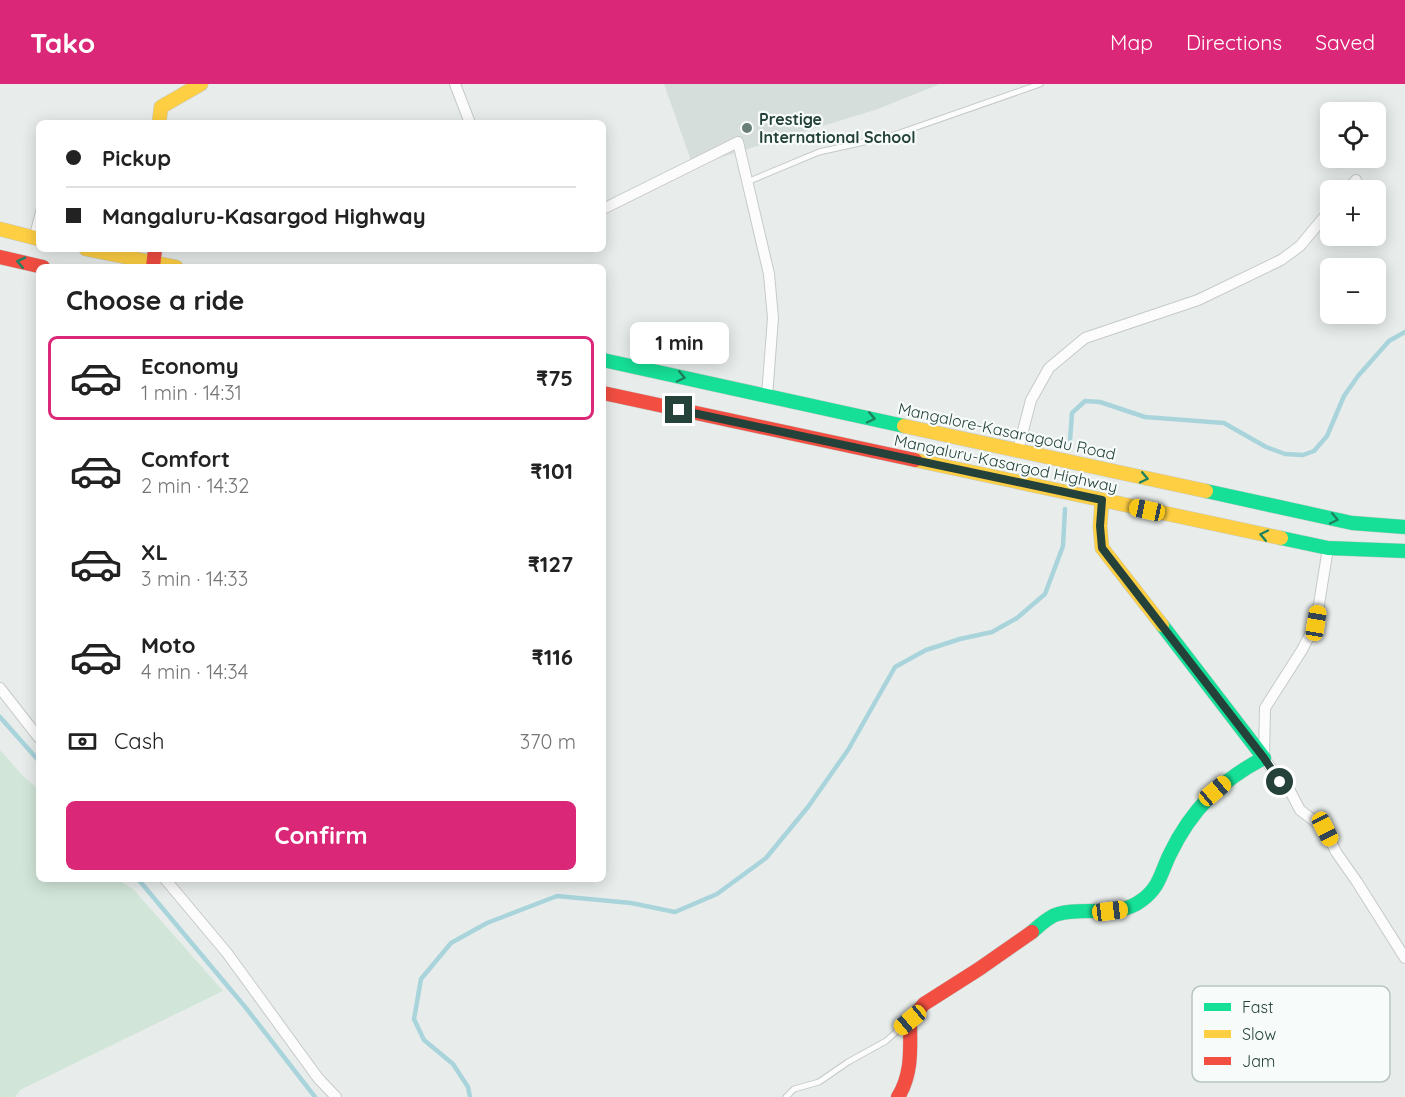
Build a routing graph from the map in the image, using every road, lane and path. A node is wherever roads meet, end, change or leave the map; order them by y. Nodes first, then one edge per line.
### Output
1 (201, 84) edge
2 (455, 84) edge
3 (1040, 84) edge
4 (159, 120) edge
5 (469, 120) edge
6 (747, 182) junction
7 (606, 208) edge
8 (1320, 222) edge
9 (0, 229) edge
10 (35, 238) edge
11 (106, 252) edge
12 (0, 257) edge
13 (154, 259) edge
14 (36, 265) edge
15 (606, 361) edge
16 (606, 394) edge
17 (767, 396) junction
18 (1018, 450) junction
19 (1102, 500) junction
20 (1405, 527) edge
21 (1328, 548) junction
22 (1405, 551) edge
23 (0, 688) edge
24 (36, 734) edge
25 (1264, 758) junction
26 (168, 882) edge
27 (1401, 940) edge
28 (1405, 958) edge
29 (910, 1020) junction
30 (336, 1097) edge
31 (786, 1097) edge
32 (898, 1097) edge

1 - 4 main road
2 - 5 street
3 - 6 lane
6 - 7 street
6 - 17 street
8 - 18 street
9 - 10 main road
11 - 13 main road
14 -> 12 main road
15 -> 17 main road, Mangalore-Kasaragodu Road
16 - 19 main road, Mangaluru-Kasargod Highway
17 -> 18 main road, Mangalore-Kasaragodu Road
18 -> 20 main road, Mangalore-Kasaragodu Road
21 -> 19 main road, Mangaluru-Kasargod Highway
19 - 25 main road
21 - 22 main road, Mangaluru-Kasargod Highway
21 - 25 street
23 - 24 street
25 - 27 street
25 - 29 main road
26 - 30 street
27 - 28 street
29 - 31 lane
29 - 32 main road

